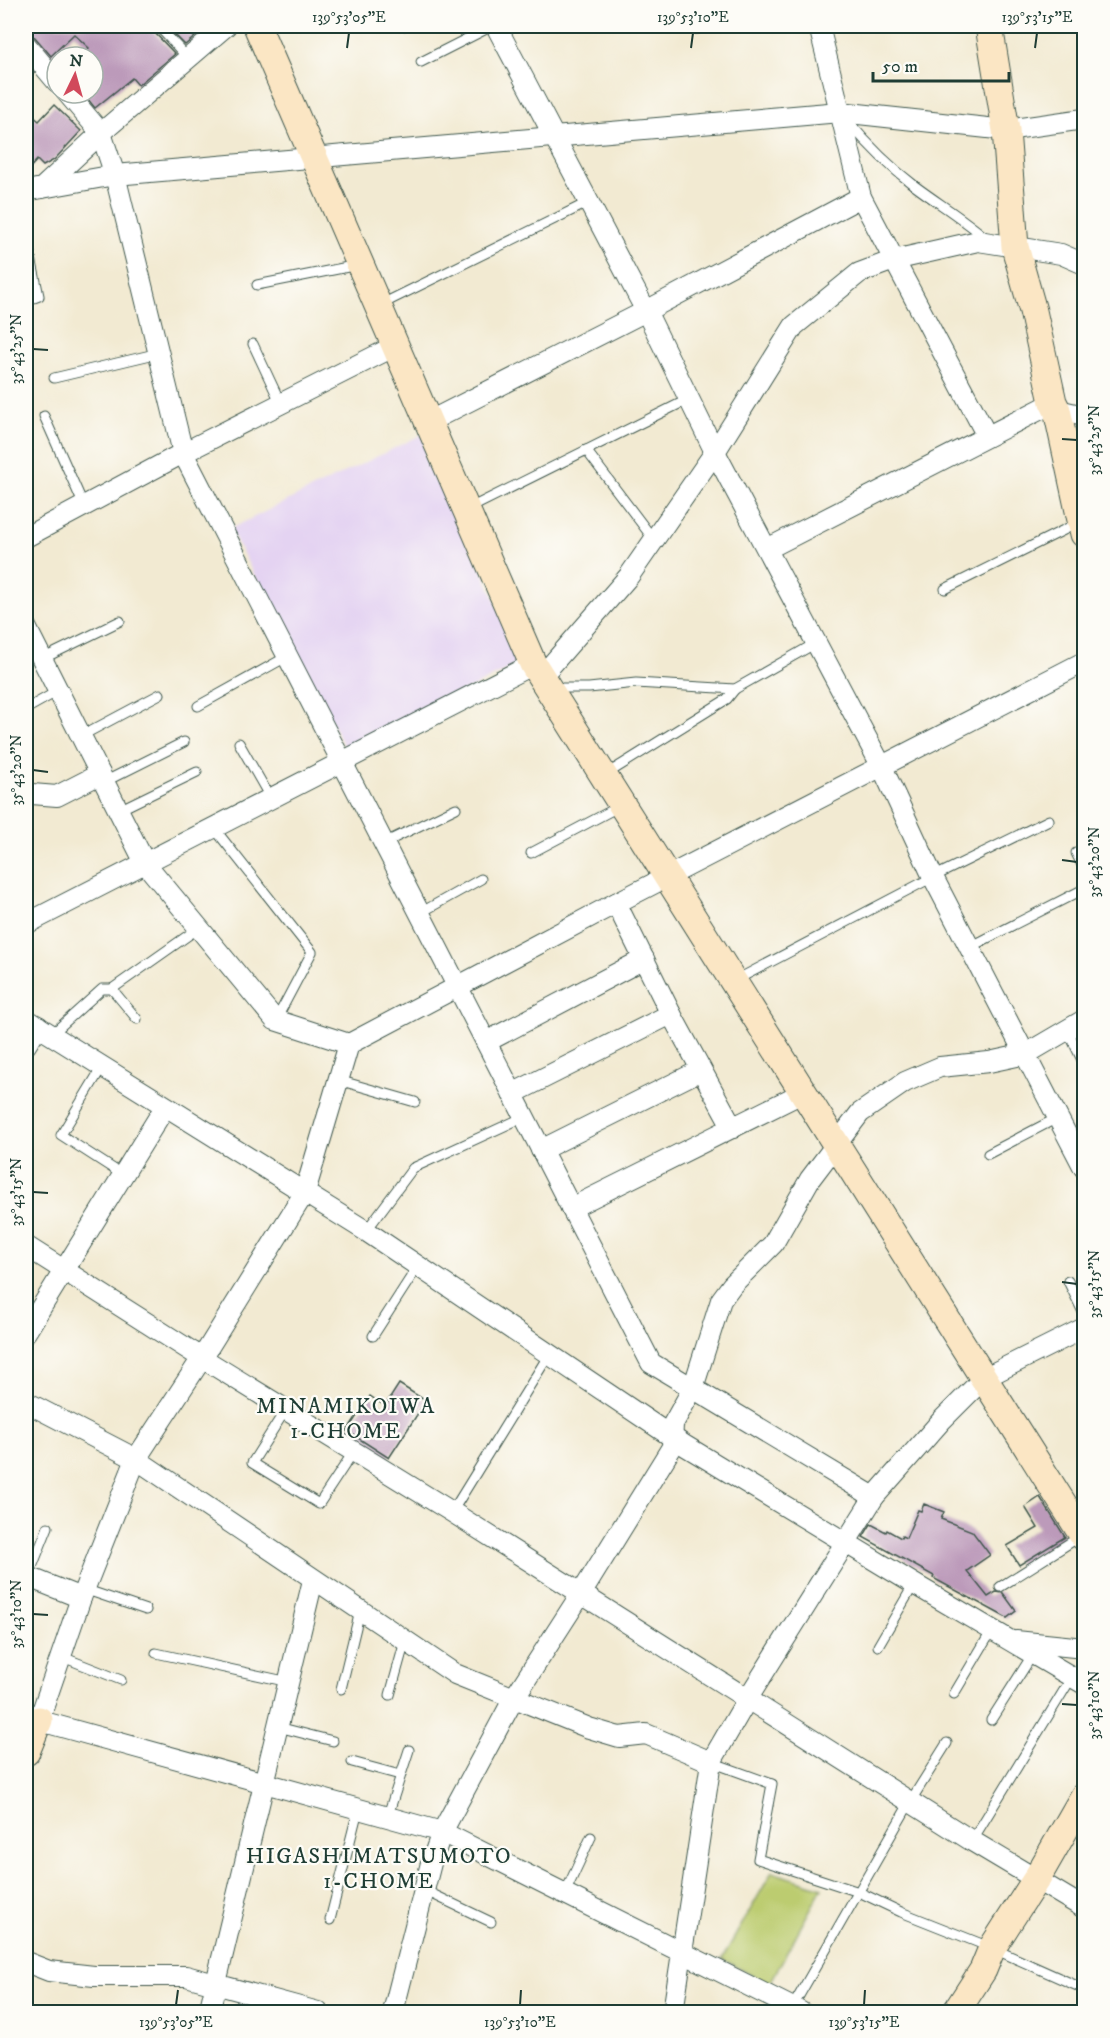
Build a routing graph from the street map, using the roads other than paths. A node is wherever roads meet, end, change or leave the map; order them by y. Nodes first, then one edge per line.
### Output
1 (158, 26) edge
2 (226, 26) edge
3 (257, 26) edge
4 (494, 26) edge
5 (696, 26) edge
6 (721, 26) edge
7 (819, 26) edge
8 (990, 26) edge
9 (26, 45) edge
10 (188, 58) junction
11 (421, 62) dead end
12 (45, 68) edge
13 (77, 105) edge
14 (840, 112) junction
15 (1084, 119) edge
16 (1006, 130) junction
17 (101, 133) junction
18 (554, 137) junction
19 (313, 158) junction
20 (115, 175) junction
21 (34, 189) edge
22 (861, 197) junction
23 (589, 202) junction
24 (26, 234) edge
25 (1003, 245) junction
26 (894, 260) junction
27 (1084, 264) edge
28 (360, 265) junction
29 (257, 285) dead end
30 (26, 301) edge
31 (378, 306) junction
32 (646, 311) junction
33 (253, 344) dead end
34 (395, 345) junction
35 (159, 353) junction
36 (54, 378) dead end
37 (689, 399) junction
38 (281, 404) junction
39 (1057, 410) junction
40 (44, 416) dead end
41 (1084, 416) edge
42 (428, 422) junction
43 (987, 436) junction
44 (586, 450) junction
45 (715, 452) junction
46 (183, 453) junction
47 (84, 506) junction
48 (466, 510) junction
49 (1083, 528) edge
50 (26, 537) edge
51 (654, 540) junction
52 (767, 549) junction
53 (945, 589) dead end
54 (120, 621) dead end
55 (26, 627) edge
56 (816, 643) junction
57 (288, 656) junction
58 (42, 659) junction
59 (1084, 662) edge
60 (541, 676) junction
61 (735, 689) junction
62 (58, 691) junction
63 (160, 694) dead end
64 (198, 706) dead end
65 (26, 709) edge
66 (81, 736) junction
67 (184, 742) dead end
68 (239, 743) dead end
69 (343, 762) junction
70 (882, 767) junction
71 (197, 772) dead end
72 (603, 776) junction
73 (102, 778) junction
74 (26, 797) edge
75 (271, 799) junction
76 (623, 805) junction
77 (456, 808) dead end
78 (119, 810) junction
79 (1049, 820) dead end
80 (214, 828) junction
81 (384, 843) junction
82 (1084, 849) edge
83 (531, 853) dead end
84 (145, 863) junction
85 (1084, 869) edge
86 (667, 876) junction
87 (933, 877) junction
88 (481, 879) dead end
89 (1084, 889) edge
90 (616, 903) junction
91 (420, 913) junction
92 (26, 924) edge
93 (200, 927) junction
94 (970, 947) junction
95 (644, 959) junction
96 (735, 981) junction
97 (457, 987) junction
98 (112, 989) junction
99 (671, 1014) junction
100 (137, 1019) dead end
101 (276, 1020) junction
102 (1084, 1020) edge
103 (38, 1027) edge
104 (1067, 1029) junction
105 (486, 1042) junction
106 (349, 1044) junction
107 (26, 1045) edge
108 (1026, 1054) junction
109 (1084, 1064) edge
110 (102, 1067) junction
111 (701, 1070) junction
112 (338, 1080) junction
113 (804, 1092) junction
114 (512, 1094) junction
115 (415, 1102) dead end
116 (165, 1107) junction
117 (524, 1117) junction
118 (1059, 1118) junction
119 (733, 1128) junction
120 (836, 1144) junction
121 (541, 1150) junction
122 (988, 1154) dead end
123 (1084, 1168) edge
124 (123, 1175) junction
125 (305, 1192) junction
126 (571, 1208) junction
127 (366, 1231) junction
128 (26, 1246) edge
129 (418, 1266) junction
130 (63, 1270) junction
131 (1068, 1281) dead end
132 (1084, 1314) edge
133 (1084, 1328) edge
134 (26, 1332) edge
135 (373, 1336) dead end
136 (550, 1353) junction
137 (202, 1358) junction
138 (984, 1378) junction
139 (693, 1389) junction
140 (26, 1402) edge
141 (286, 1409) junction
142 (671, 1436) junction
143 (354, 1451) junction
144 (136, 1459) junction
145 (874, 1497) junction
146 (452, 1512) junction
147 (48, 1527) dead end
148 (1084, 1536) edge
149 (847, 1542) junction
150 (27, 1577) edge
151 (313, 1580) junction
152 (914, 1584) junction
153 (1000, 1587) dead end
154 (83, 1594) junction
155 (581, 1594) junction
156 (146, 1610) dead end
157 (360, 1611) junction
158 (992, 1630) junction
159 (405, 1641) junction
160 (1010, 1641) junction
161 (878, 1646) dead end
162 (1084, 1648) edge
163 (156, 1653) dead end
164 (1033, 1654) junction
165 (60, 1656) junction
166 (121, 1680) dead end
167 (1078, 1680) edge
168 (289, 1682) junction
169 (341, 1689) dead end
170 (954, 1694) dead end
171 (390, 1695) dead end
172 (514, 1698) junction
173 (748, 1698) junction
174 (32, 1719) edge
175 (991, 1720) dead end
176 (278, 1727) junction
177 (333, 1741) dead end
178 (947, 1743) dead end
179 (409, 1750) dead end
180 (26, 1752) edge
181 (352, 1762) dead end
182 (711, 1762) junction
183 (400, 1775) junction
184 (265, 1781) junction
185 (1084, 1796) edge
186 (910, 1802) junction
187 (358, 1810) junction
188 (387, 1818) junction
189 (442, 1832) junction
190 (591, 1837) dead end
191 (972, 1841) junction
192 (1037, 1878) junction
193 (424, 1890) junction
194 (859, 1892) junction
195 (565, 1893) junction
196 (1084, 1908) edge
197 (330, 1920) dead end
198 (491, 1923) dead end
199 (992, 1948) junction
200 (683, 1953) junction
201 (26, 1962) edge
202 (216, 1985) junction
203 (1084, 1989) edge
204 (786, 2008) edge
205 (209, 2013) edge
206 (318, 2013) edge
207 (393, 2013) edge
208 (673, 2013) edge
209 (956, 2013) edge

1 - 10 lane
2 - 10 street
3 - 19 street
4 - 11 lane
4 - 18 street
5 - 6 lane
7 - 14 street
8 - 16 street
9 - 12 street
10 - 17 street
13 - 17 street
14 - 16 street
14 - 18 street
14 - 22 street
14 - 25 lane
15 - 16 street
16 - 25 street
17 - 20 street
17 - 21 street
18 - 19 street
18 - 23 street
19 - 20 street
19 - 28 street
20 - 21 street
20 - 35 street
22 - 26 street
22 - 32 street
23 - 31 lane
23 - 32 street
24 - 30 lane
25 - 26 street
25 - 27 street
25 - 39 street
26 - 43 street
26 - 45 street
28 - 29 lane
28 - 31 street
31 - 34 street
32 - 37 street
32 - 42 street
33 - 38 lane
34 - 38 street
34 - 42 street
35 - 36 lane
35 - 46 street
37 - 44 lane
37 - 45 street
38 - 46 street
39 - 41 street
39 - 43 street
39 - 49 street
40 - 47 lane
42 - 48 street
43 - 52 street
44 - 48 lane
44 - 51 lane
45 - 51 street
45 - 52 street
46 - 47 street
46 - 57 street
47 - 50 street
48 - 60 street
49 - 53 lane
51 - 60 street
52 - 56 street
54 - 58 lane
55 - 58 street
56 - 61 lane
56 - 70 street
57 - 64 lane
57 - 69 street
58 - 62 street
59 - 70 street
60 - 61 lane
60 - 69 street
60 - 72 street
61 - 72 lane
62 - 65 lane
62 - 66 street
63 - 66 lane
66 - 73 street
67 - 73 lane
68 - 75 lane
69 - 75 street
69 - 81 street
70 - 86 street
70 - 87 street
71 - 78 lane
72 - 76 street
73 - 74 street
73 - 78 street
75 - 80 street
76 - 83 lane
76 - 86 street
77 - 81 lane
78 - 84 street
79 - 87 lane
80 - 84 street
80 - 101 lane
81 - 91 street
82 - 85 lane
84 - 92 street
84 - 93 street
86 - 90 street
86 - 96 street
87 - 94 street
87 - 96 lane
88 - 91 lane
89 - 94 lane
90 - 95 street
90 - 97 street
91 - 97 street
93 - 98 lane
93 - 101 street
94 - 108 street
95 - 99 street
95 - 105 street
96 - 113 street
97 - 105 street
97 - 106 street
98 - 100 lane
98 - 103 lane
99 - 111 street
99 - 114 street
101 - 106 street
102 - 104 street
103 - 107 street
103 - 110 street
104 - 108 street
104 - 109 lane
105 - 114 street
106 - 112 street
108 - 118 street
108 - 120 street
110 - 116 street
110 - 124 lane
111 - 119 street
111 - 121 street
112 - 115 lane
112 - 125 street
113 - 119 street
113 - 120 street
114 - 117 street
116 - 124 street
116 - 125 street
117 - 121 street
117 - 127 lane
118 - 122 lane
118 - 123 street
119 - 126 street
120 - 138 street
120 - 139 street
121 - 126 street
124 - 130 street
125 - 127 street
125 - 137 street
126 - 139 street
127 - 129 street
128 - 130 street
129 - 135 lane
129 - 136 street
130 - 134 street
130 - 137 street
131 - 132 lane
133 - 138 street
136 - 142 street
136 - 146 lane
137 - 141 street
137 - 144 street
138 - 145 street
138 - 148 street
139 - 142 street
139 - 145 street
140 - 144 street
141 - 143 street
141 - 143 lane
142 - 149 street
142 - 155 street
143 - 146 street
144 - 151 street
144 - 154 street
145 - 149 street
146 - 155 street
147 - 150 lane
148 - 153 lane
149 - 152 street
149 - 173 street
150 - 154 street
151 - 157 street
151 - 168 street
152 - 158 street
152 - 161 lane
154 - 156 lane
154 - 165 street
155 - 172 street
155 - 173 street
157 - 159 street
157 - 169 lane
158 - 160 street
158 - 170 lane
159 - 171 lane
159 - 172 street
160 - 162 street
160 - 164 street
163 - 168 lane
164 - 167 street
164 - 175 lane
165 - 166 lane
165 - 174 street
167 - 191 lane
168 - 176 street
172 - 182 street
172 - 189 street
173 - 182 street
173 - 186 street
174 - 180 street
174 - 184 street
176 - 177 lane
176 - 184 street
178 - 186 lane
179 - 183 lane
181 - 183 lane
182 - 194 lane
182 - 200 street
183 - 188 lane
184 - 187 street
184 - 202 street
185 - 192 street
186 - 191 street
186 - 194 lane
187 - 188 street
187 - 197 lane
188 - 189 street
189 - 193 street
189 - 195 street
190 - 195 lane
191 - 192 street
192 - 196 street
192 - 199 street
193 - 198 lane
193 - 207 street
194 - 199 lane
194 - 204 lane
195 - 200 street
199 - 203 lane
199 - 209 street
200 - 204 street
200 - 208 street
201 - 202 street
202 - 205 street
202 - 206 street

